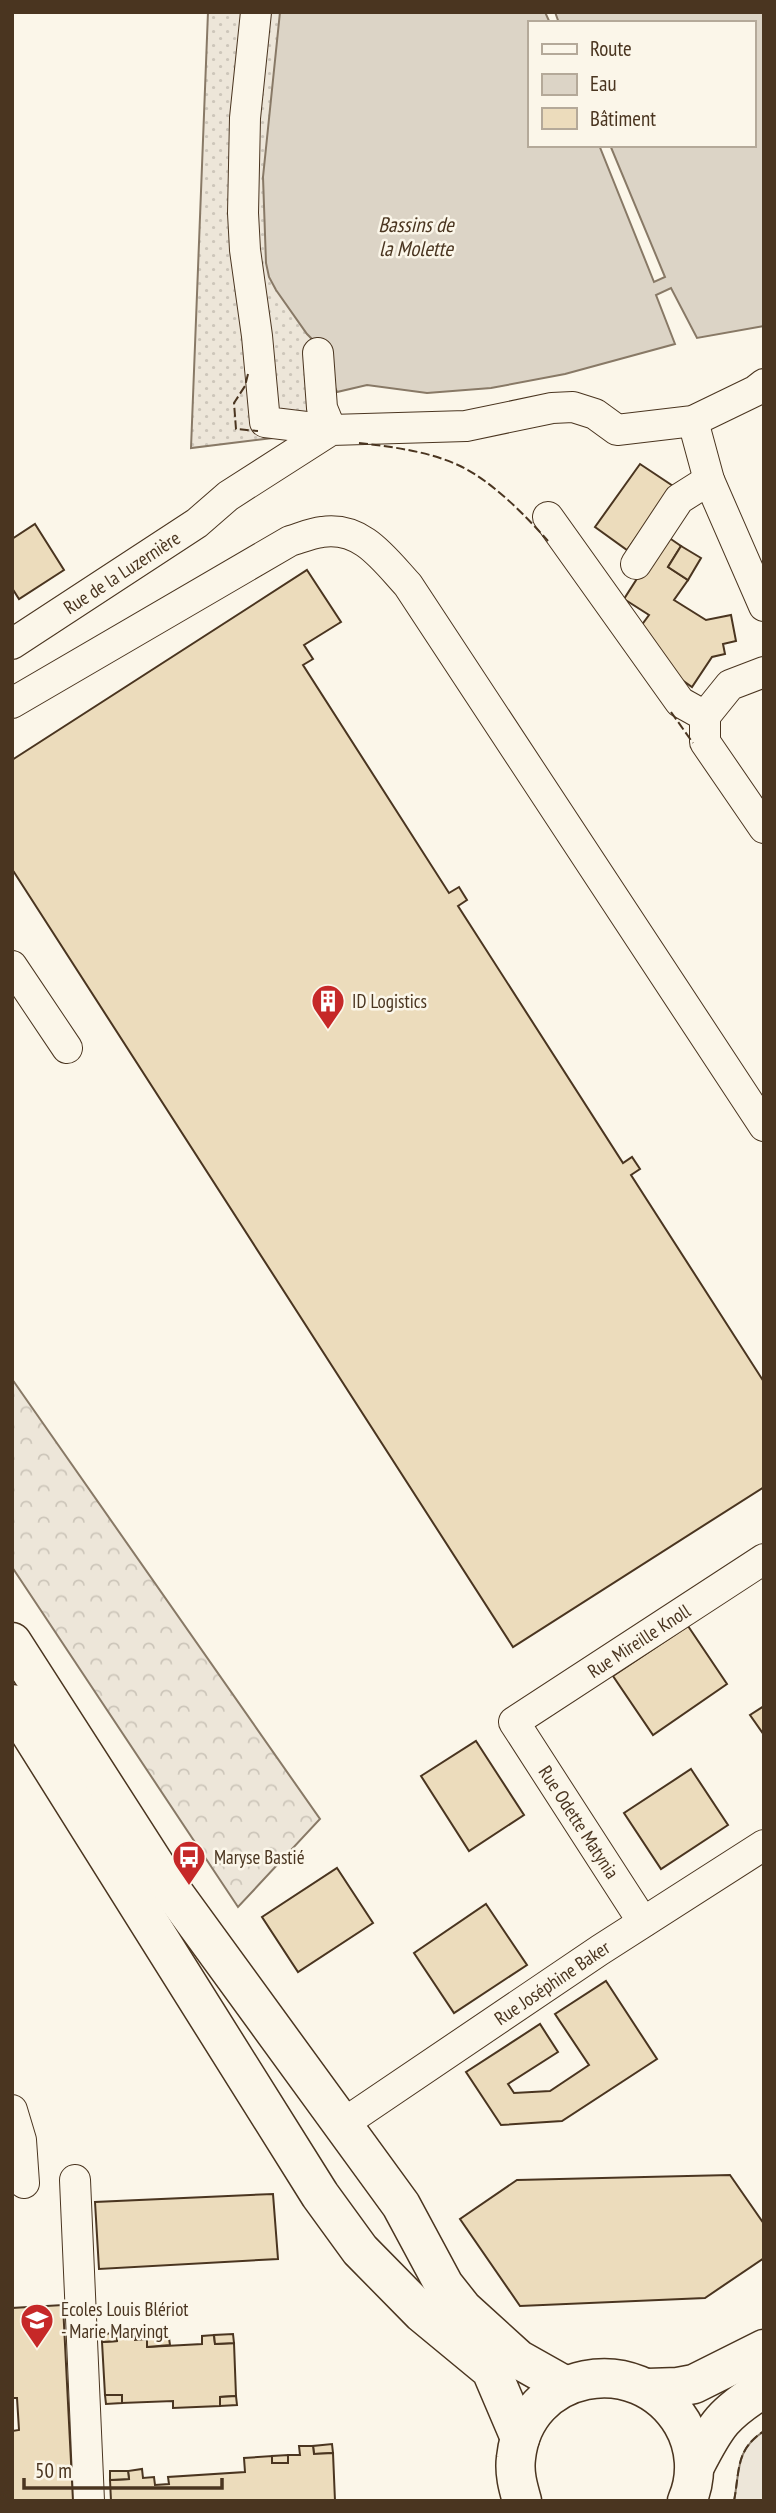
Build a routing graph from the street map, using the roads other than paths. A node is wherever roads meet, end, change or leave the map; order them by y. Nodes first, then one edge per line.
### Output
1 (256, 12) edge
2 (318, 353) dead end
3 (764, 384) edge
4 (693, 421) junction
5 (331, 430) junction
6 (709, 480) junction
7 (548, 517) dead end
8 (636, 564) dead end
9 (764, 606) edge
10 (12, 644) edge
11 (764, 672) edge
12 (12, 703) edge
13 (705, 716) junction
14 (764, 828) edge
15 (12, 966) edge
16 (66, 1048) dead end
17 (764, 1126) edge
18 (764, 1559) edge
19 (12, 1642) edge
20 (12, 1704) edge
21 (514, 1722) joint
22 (764, 1845) edge
23 (643, 1922) junction
24 (12, 2109) edge
25 (340, 2122) junction
26 (75, 2180) dead end
27 (24, 2183) dead end
28 (764, 2349) edge
29 (566, 2386) junction
30 (648, 2388) junction
31 (764, 2388) edge
32 (520, 2438) junction
33 (691, 2483) edge
34 (89, 2501) edge
35 (522, 2501) edge

1 - 5 street
2 - 5 street
3 - 4 street
4 - 5 street
4 - 6 street
5 - 10 street, Rue de la Luzernière
6 - 8 street
6 - 9 street
7 - 13 street
11 - 13 street
12 - 17 street
13 - 14 street
15 - 16 street
18 - 21 street, Rue Mireille Knoll
19 - 25 main road
20 - 32 main road
21 - 23 street, Rue Odette Matynia
22 - 23 street, Rue Joséphine Baker
23 - 25 street, Rue Joséphine Baker
24 - 27 street
25 - 29 main road
26 - 34 street
28 - 30 main road
29 - 30 main road
29 - 32 main road
30 - 33 main road
31 - 33 main road
32 - 35 main road

